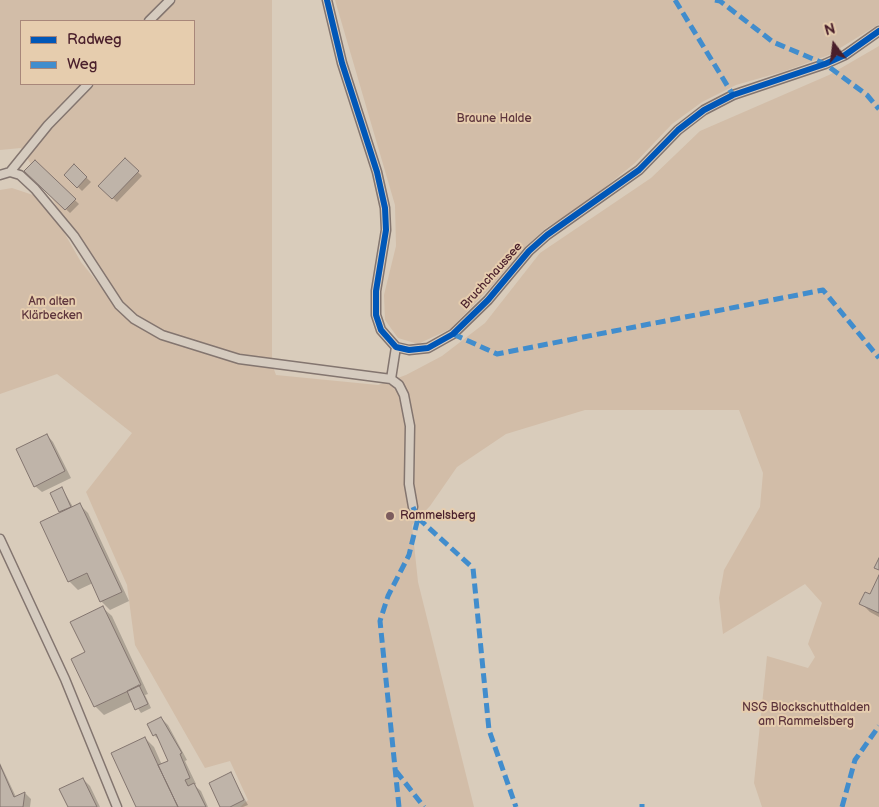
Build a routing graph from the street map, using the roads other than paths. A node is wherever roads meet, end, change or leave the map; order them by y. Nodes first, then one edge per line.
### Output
1 (170, 0) edge
2 (327, 0) edge
3 (150, 20) edge
4 (879, 31) edge
5 (87, 85) edge
6 (10, 172) junction
7 (0, 176) edge
8 (396, 346) junction
9 (391, 379) junction
10 (413, 506) dead end
11 (0, 540) edge
12 (116, 807) edge

1 - 3 lane
2 - 8 lane
4 - 8 lane, Bruchchaussee
5 - 6 lane
6 - 7 lane
6 - 9 lane
8 - 9 lane
9 - 10 lane
11 - 12 lane

